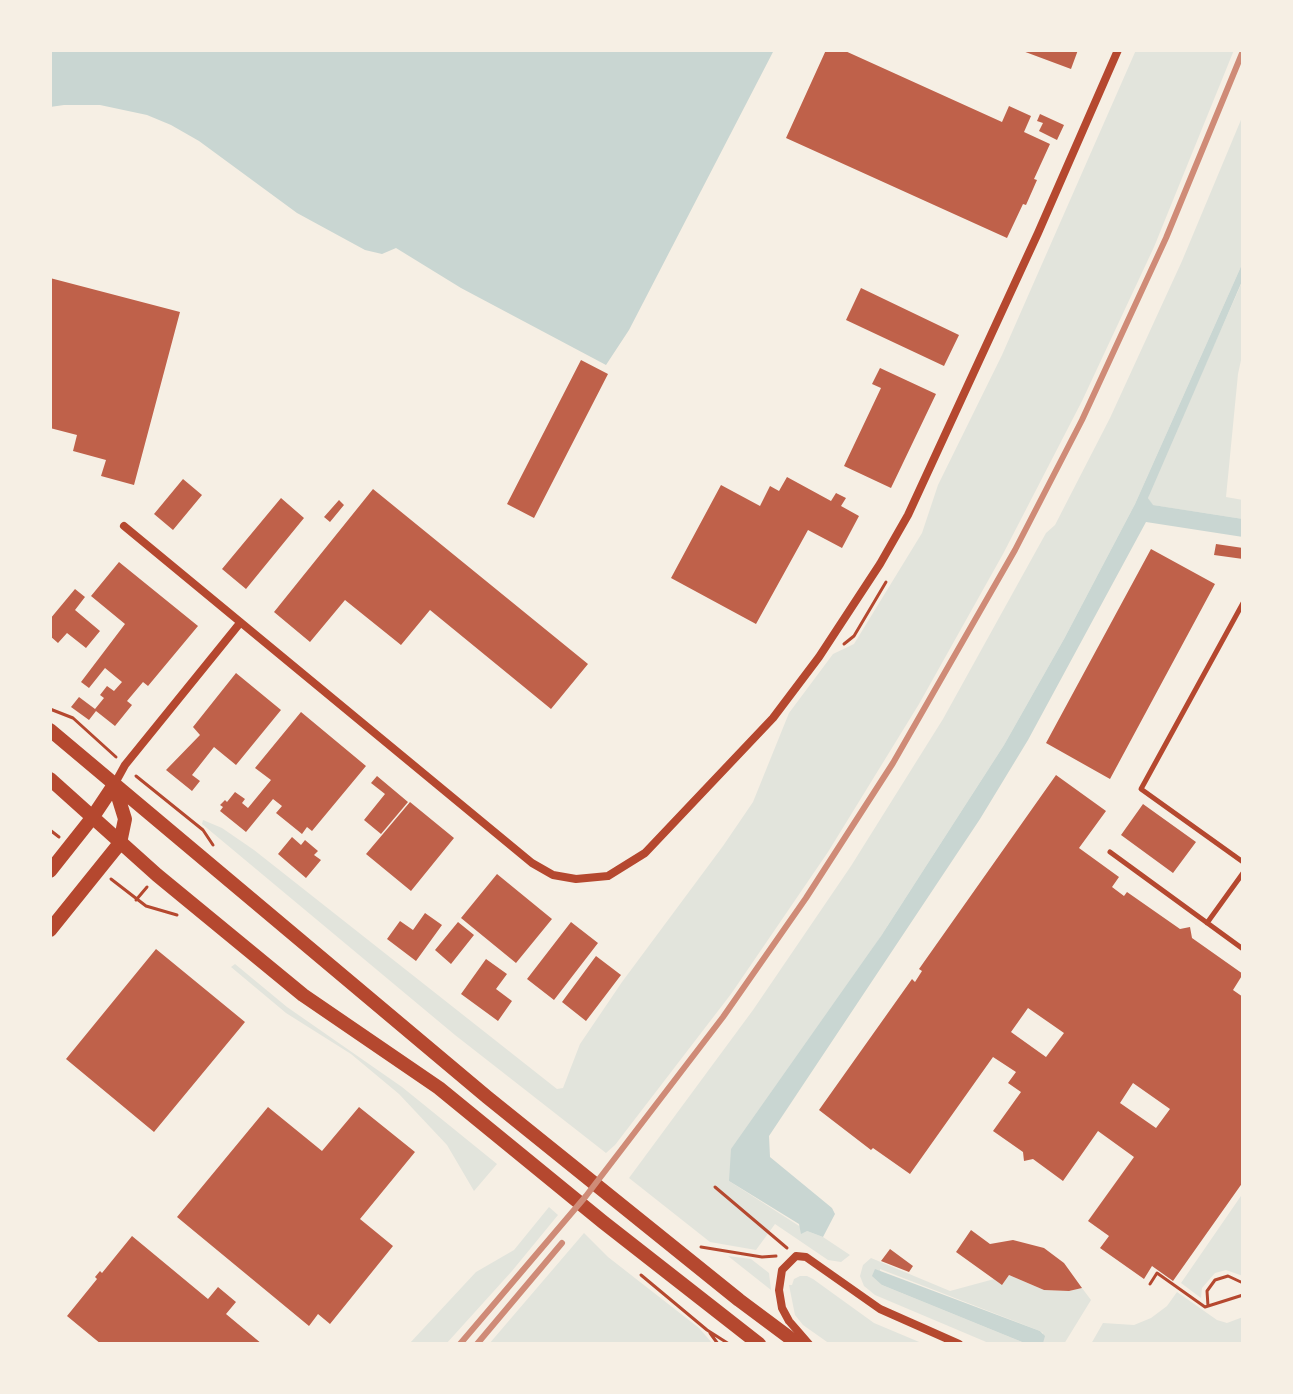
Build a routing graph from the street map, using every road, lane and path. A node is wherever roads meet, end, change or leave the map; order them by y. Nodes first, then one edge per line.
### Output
1 (1118, 50) edge
2 (124, 526) dead end
3 (1243, 603) edge
4 (240, 623) junction
5 (50, 709) edge
6 (50, 730) edge
7 (125, 765) junction
8 (50, 779) edge
9 (114, 785) junction
10 (92, 818) junction
11 (50, 830) edge
12 (120, 843) junction
13 (71, 845) junction
14 (214, 846) dead end
15 (1110, 852) dead end
16 (1243, 862) edge
17 (99, 869) junction
18 (50, 871) edge
19 (1243, 873) edge
20 (184, 918) dead end
21 (1207, 923) junction
22 (50, 930) edge
23 (1243, 949) edge
24 (715, 1187) dead end
25 (708, 1255) dead end
26 (796, 1256) junction
27 (641, 1275) dead end
28 (1243, 1283) edge
29 (1150, 1284) dead end
30 (1243, 1295) edge
31 (1208, 1306) junction
32 (707, 1330) junction
33 (718, 1344) edge
34 (729, 1344) edge
35 (759, 1344) edge
36 (798, 1344) edge
37 (809, 1344) edge
38 (959, 1344) edge

1 - 4 street
2 - 4 street
3 - 16 lane
4 - 7 street
5 - 7 path
6 - 9 main road
7 - 9 street
7 - 14 path
8 - 10 main road
9 - 10 main road
9 - 12 main road
9 - 36 main road
10 - 12 main road
10 - 13 main road
11 - 13 path
12 - 17 main road
12 - 35 main road
13 - 18 main road
15 - 21 lane
17 - 20 path
17 - 22 main road
19 - 21 lane
21 - 23 lane
24 - 26 path
25 - 26 path
26 - 37 street
26 - 38 street
27 - 32 path
28 - 31 path
29 - 31 path
30 - 31 path
32 - 33 path
32 - 34 path

